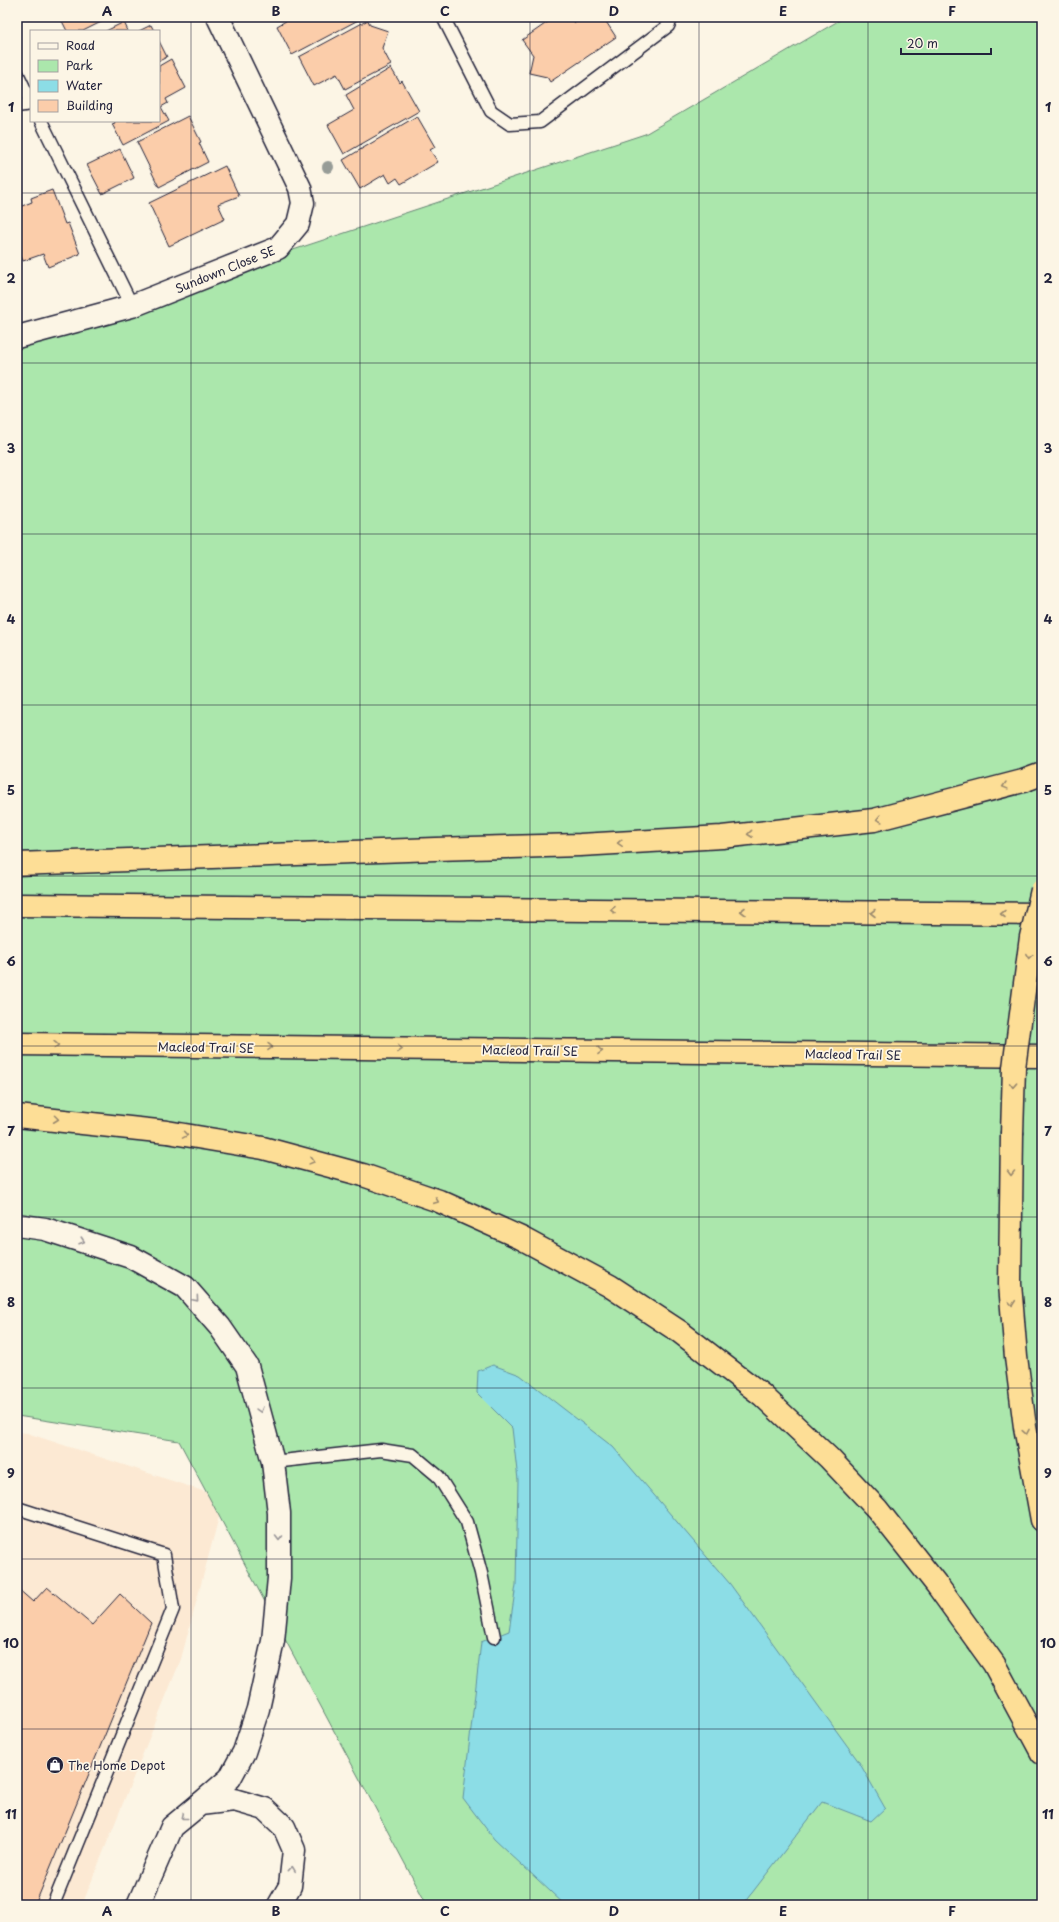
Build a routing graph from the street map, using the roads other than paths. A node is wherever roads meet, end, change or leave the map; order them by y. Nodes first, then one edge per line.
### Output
1 (218, 17) edge
2 (443, 17) edge
3 (672, 17) edge
4 (17, 73) edge
5 (30, 101) edge
6 (30, 103) edge
7 (17, 106) edge
8 (40, 122) edge
9 (132, 306) junction
10 (17, 337) edge
11 (1042, 774) edge
12 (17, 864) edge
13 (1042, 890) edge
14 (17, 905) edge
15 (1042, 914) edge
16 (17, 1044) edge
17 (1042, 1056) edge
18 (17, 1116) edge
19 (17, 1225) edge
20 (273, 1462) junction
21 (17, 1508) edge
22 (1042, 1520) edge
23 (494, 1637) dead end
24 (1042, 1753) edge
25 (200, 1804) junction
26 (53, 1905) edge
27 (138, 1905) edge
28 (279, 1905) edge

1 - 9 street, Sundown Close SE
2 - 3 lane
4 - 5 lane
6 - 7 lane
8 - 9 lane
9 - 10 street, Sundown Close SE
11 -> 12 highway
13 -> 22 highway, bridge
15 -> 14 highway
16 -> 17 highway, Macleod Trail SE
18 -> 24 highway
19 -> 20 street
20 - 23 lane
20 -> 25 street
21 - 26 lane
25 -> 27 street
28 -> 25 street

